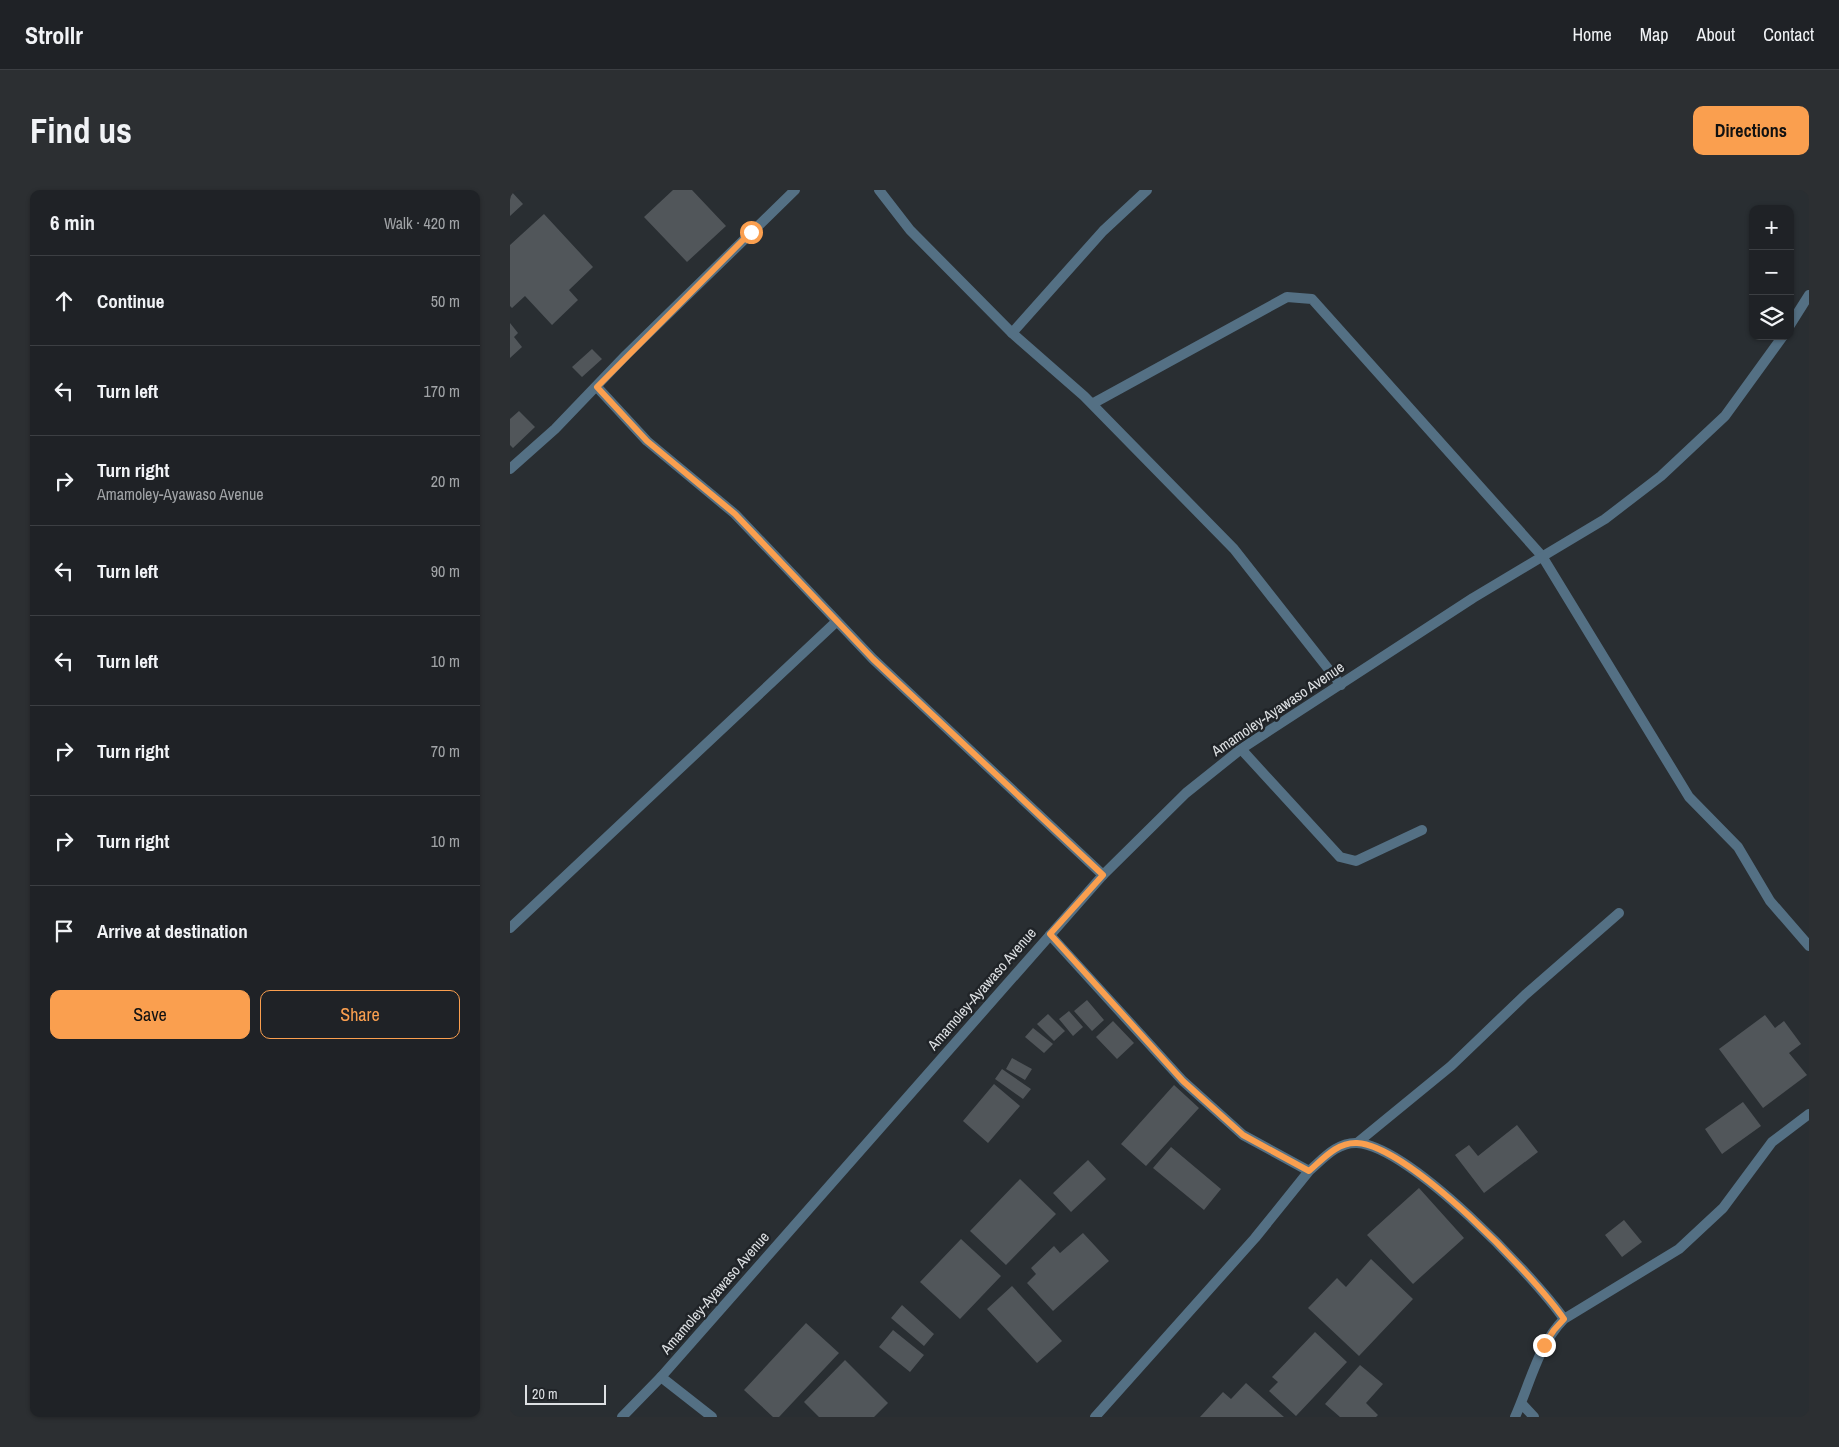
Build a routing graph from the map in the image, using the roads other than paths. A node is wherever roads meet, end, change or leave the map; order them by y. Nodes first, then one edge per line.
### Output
1 (796, 190) edge
2 (879, 190) edge
3 (1147, 190) edge
4 (1809, 295) edge
5 (1794, 319) edge
6 (1012, 332) junction
7 (1780, 340) edge
8 (597, 387) junction
9 (1092, 404) junction
10 (510, 469) edge
11 (1542, 556) junction
12 (837, 621) junction
13 (1341, 685) junction
14 (1241, 749) junction
15 (1422, 830) dead end
16 (1103, 875) junction
17 (1619, 913) dead end
18 (510, 928) edge
19 (1050, 934) junction
20 (1809, 946) edge
21 (1809, 1114) edge
22 (1357, 1143) junction
23 (1309, 1171) junction
24 (1564, 1319) junction
25 (661, 1376) junction
26 (1521, 1403) junction
27 (622, 1417) edge
28 (712, 1417) edge
29 (1095, 1417) edge
30 (1515, 1417) edge
31 (1534, 1417) edge

1 - 8 street
2 - 6 street
3 - 6 street
4 - 5 street
6 - 9 street
7 - 11 street, Amamoley-Ayawaso Avenue
8 - 10 street
8 - 12 street
9 - 11 street
9 - 13 street
11 - 13 street, Amamoley-Ayawaso Avenue
11 - 20 street
12 - 16 street
12 - 18 street
13 - 14 street, Amamoley-Ayawaso Avenue
14 - 15 street
14 - 16 street, Amamoley-Ayawaso Avenue
16 - 19 street, Amamoley-Ayawaso Avenue
17 - 22 street
19 - 23 street
19 - 25 street, Amamoley-Ayawaso Avenue
21 - 24 street
22 - 23 street
22 - 24 street
23 - 29 street
24 - 26 street
25 - 27 street, Amamoley-Ayawaso Avenue
25 - 28 street
26 - 30 street
26 - 31 street

